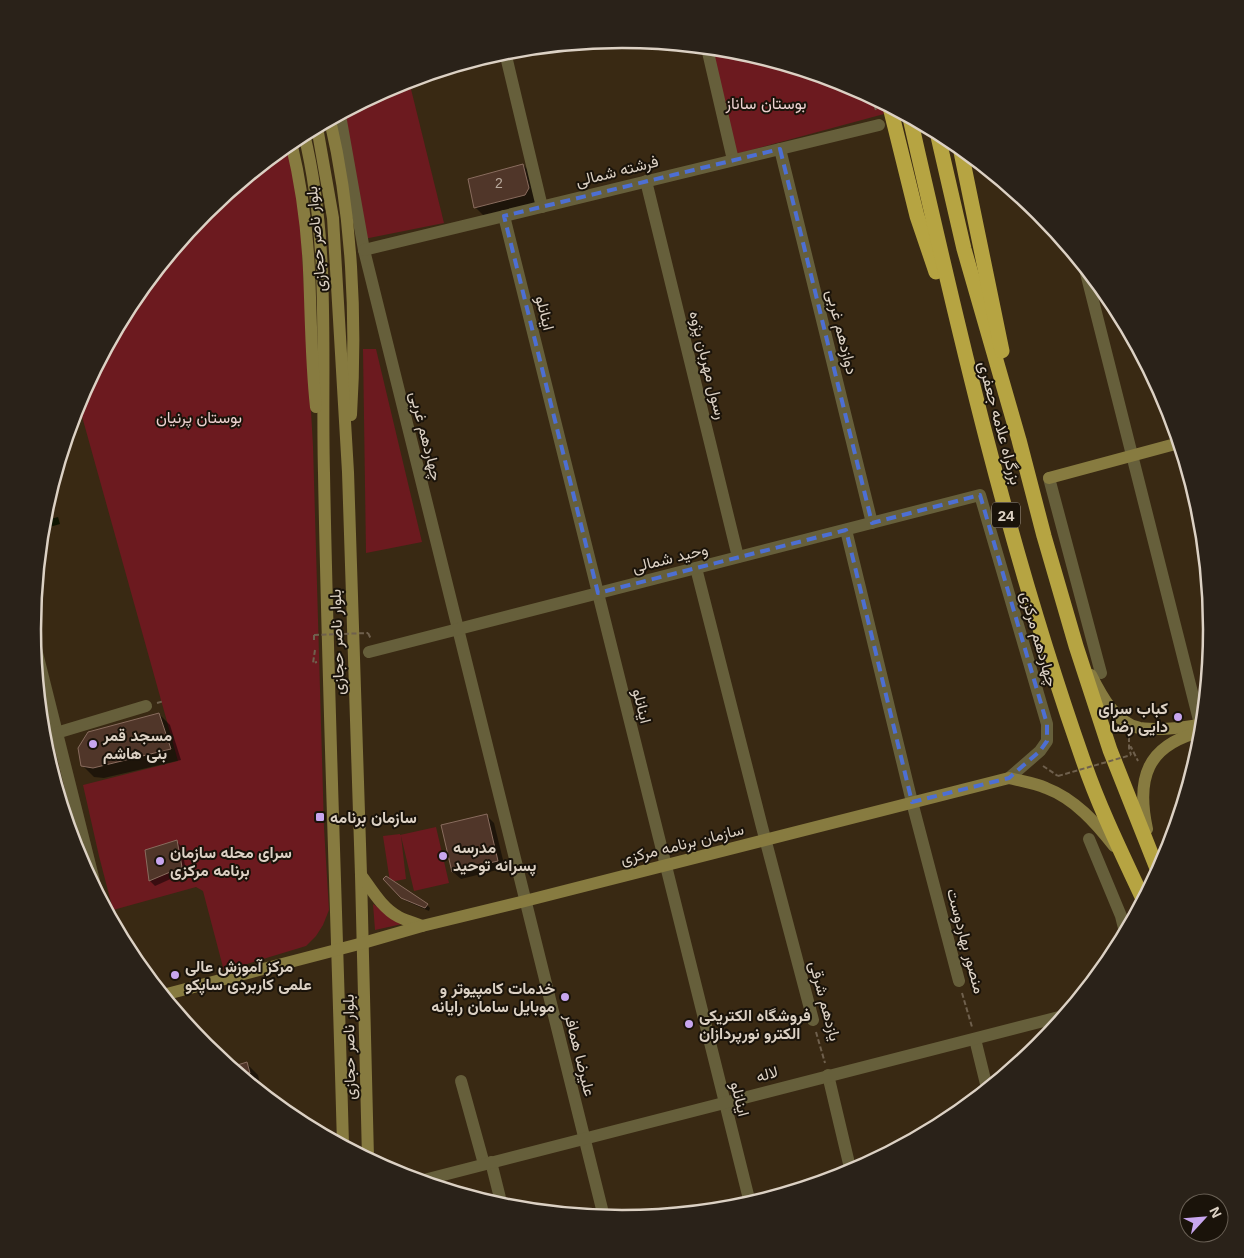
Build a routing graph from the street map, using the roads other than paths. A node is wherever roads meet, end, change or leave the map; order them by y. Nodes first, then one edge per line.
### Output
1 (709, 55) edge
2 (507, 60) edge
3 (892, 115) edge
4 (341, 121) edge
5 (879, 125) dead end
6 (331, 126) edge
7 (912, 126) edge
8 (318, 134) edge
9 (305, 142) edge
10 (939, 143) edge
11 (780, 149) junction
12 (292, 151) edge
13 (962, 158) edge
14 (733, 160) junction
15 (646, 181) junction
16 (542, 207) junction
17 (504, 216) junction
18 (364, 250) junction
19 (1088, 283) edge
20 (962, 349) junction
21 (1019, 440) junction
22 (1173, 445) edge
23 (1131, 455) junction
24 (348, 472) junction
25 (324, 473) junction
26 (1049, 478) joint
27 (980, 496) joint
28 (872, 523) junction
29 (846, 530) junction
30 (738, 557) junction
31 (696, 568) junction
32 (598, 593) junction
33 (458, 629) junction
34 (1076, 646) junction
35 (369, 652) dead end
36 (1101, 673) dead end
37 (44, 682) edge
38 (146, 706) dead end
39 (1197, 711) edge
40 (1194, 727) edge
41 (1194, 731) edge
42 (56, 734) junction
43 (51, 735) edge
44 (1009, 778) junction
45 (912, 802) junction
46 (1089, 839) dead end
47 (766, 840) junction
48 (88, 857) edge
49 (1125, 859) junction
50 (1155, 861) edge
51 (1154, 862) edge
52 (665, 865) junction
53 (361, 875) junction
54 (1140, 892) edge
55 (525, 901) junction
56 (1123, 923) edge
57 (422, 926) junction
58 (363, 943) junction
59 (338, 950) junction
60 (959, 981) road end
61 (170, 993) edge
62 (1053, 1019) edge
63 (813, 1020) road end
64 (975, 1039) junction
65 (828, 1075) junction
66 (461, 1080) dead end
67 (986, 1082) edge
68 (724, 1102) junction
69 (342, 1137) edge
70 (584, 1138) junction
71 (368, 1151) edge
72 (487, 1163) junction
73 (849, 1164) edge
74 (432, 1178) edge
75 (499, 1196) edge
76 (748, 1196) edge
77 (602, 1209) edge

1 - 14 street
2 - 16 street
3 - 20 highway
4 - 18 street, چهاردهم غربی
5 - 11 street, فرشته شمالی
6 - 24 main road
7 - 20 highway, بزرگراه علامه جعفری / 24
8 - 24 main road, بلوار ناصر حجازی
9 - 25 main road, بلوار ناصر حجازی
10 - 21 highway, بزرگراه علامه جعفری / 24
11 - 14 street, فرشته شمالی
11 - 28 street, دوازدهم غربی
12 - 25 main road
13 - 21 highway
14 - 15 street, فرشته شمالی
15 - 16 street, فرشته شمالی
15 - 30 street, رسول مهربان پژوه
16 - 17 street, فرشته شمالی
17 - 18 street, فرشته شمالی
17 - 32 street, اینانلو
18 - 33 street, چهاردهم غربی
19 - 23 street
20 - 49 highway, بزرگراه علامه جعفری / 24
21 - 34 highway, بزرگراه علامه جعفری / 24
22 - 23 main road
23 - 26 main road
23 - 39 street
24 - 53 main road, بلوار ناصر حجازی
25 - 59 main road, بلوار ناصر حجازی
26 - 36 street
27 - 28 street, وحید شمالی
27 - 44 street, چهاردهم مرکزی
28 - 29 street, وحید شمالی
29 - 30 street, وحید شمالی
29 - 45 street, منصور بهاردوست
30 - 31 street, وحید شمالی
31 - 32 street, وحید شمالی
31 - 47 street, یازدهم شرقی
32 - 33 street, وحید شمالی
32 - 52 street, اینانلو
33 - 35 street, وحید شمالی
33 - 55 street, چهاردهم غربی
34 - 40 main road
34 - 51 highway, بزرگراه علامه جعفری / 24
37 - 42 street
38 - 42 street
41 - 50 main road
42 - 43 street
42 - 48 street
44 - 45 main road, سازمان برنامه مرکزی
44 - 49 main road
45 - 47 main road, سازمان برنامه مرکزی
45 - 60 street, منصور بهاردوست
46 - 56 street
47 - 52 main road, سازمان برنامه مرکزی
47 - 63 street, یازدهم شرقی
49 - 54 highway, بزرگراه علامه جعفری / 24
52 - 55 main road, سازمان برنامه مرکزی
52 - 68 street, اینانلو
53 - 57 main road
53 - 58 main road, بلوار ناصر حجازی
55 - 57 main road, سازمان برنامه مرکزی
55 - 70 street, علیرضا همافر
57 - 58 main road, سازمان برنامه مرکزی
58 - 59 main road, سازمان برنامه مرکزی
58 - 71 main road, بلوار ناصر حجازی
59 - 61 main road, سازمان برنامه مرکزی
59 - 69 main road, بلوار ناصر حجازی
62 - 64 street, لاله
64 - 65 street, لاله
64 - 67 street
65 - 68 street, لاله
65 - 73 street
66 - 72 street
68 - 70 street, لاله
68 - 76 street, اینانلو
70 - 72 street, لاله
70 - 77 street, علیرضا همافر
72 - 74 street, لاله
72 - 75 street

